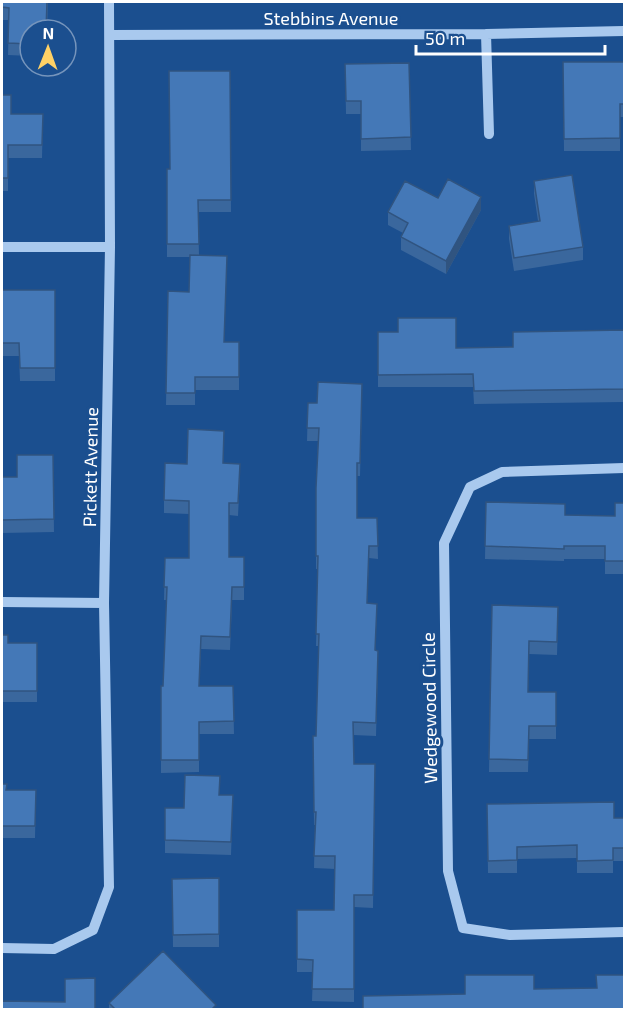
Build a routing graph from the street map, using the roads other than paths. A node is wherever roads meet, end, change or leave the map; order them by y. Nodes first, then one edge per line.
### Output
1 (109, 2) edge
2 (624, 31) edge
3 (486, 34) junction
4 (110, 35) junction
5 (489, 134) dead end
6 (2, 247) edge
7 (110, 247) junction
8 (624, 468) edge
9 (2, 602) edge
10 (104, 603) junction
11 (624, 932) edge
12 (2, 948) edge

1 - 4 street, Pickett Avenue
2 - 3 street, Stebbins Avenue
3 - 4 street, Stebbins Avenue
3 - 5 street
4 - 7 street, Pickett Avenue
6 - 7 street
7 - 10 street, Pickett Avenue
8 - 11 street, Wedgewood Circle
9 - 10 street
10 - 12 street, Pickett Avenue

